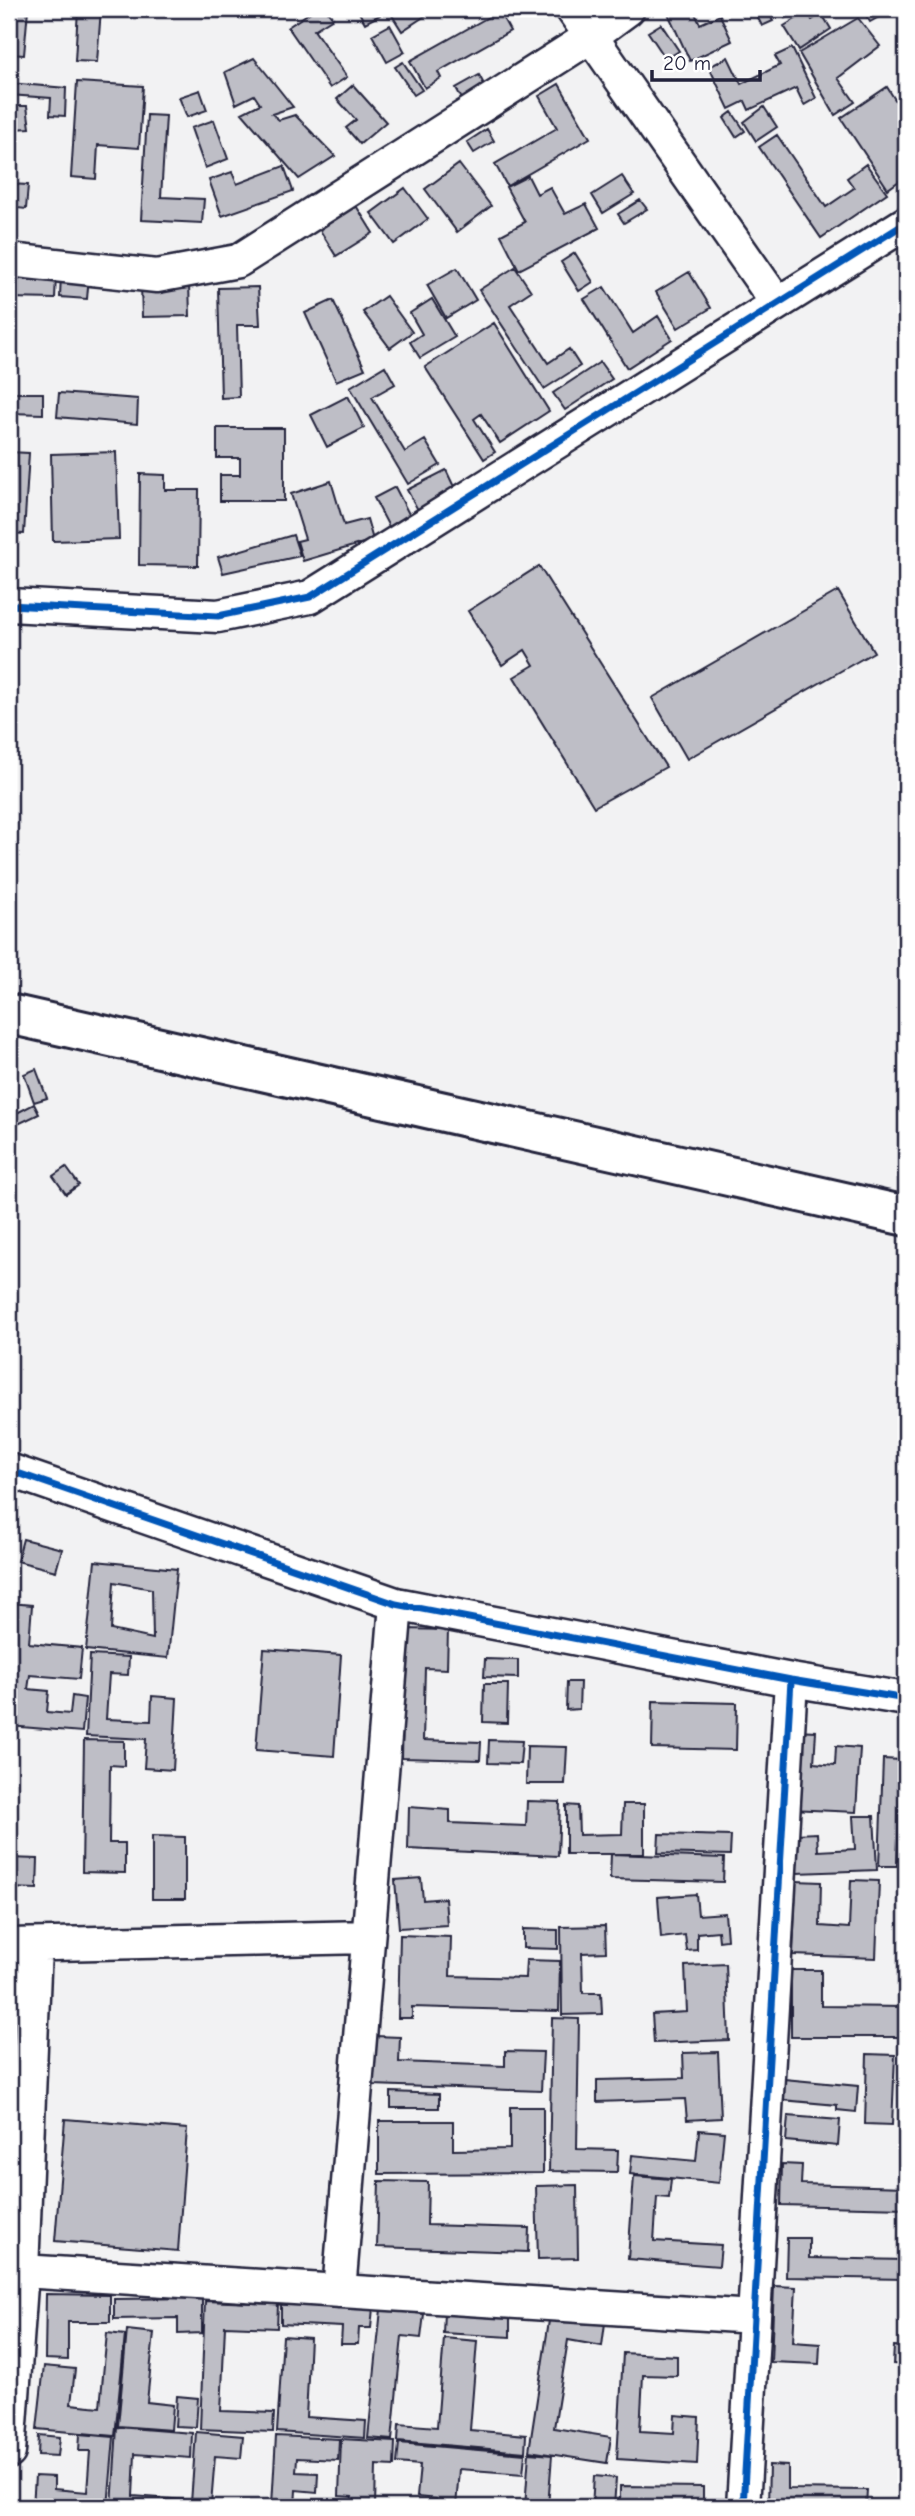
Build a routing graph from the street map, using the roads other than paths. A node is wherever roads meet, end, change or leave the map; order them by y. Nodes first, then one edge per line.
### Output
1 (572, 9) edge
2 (628, 9) edge
3 (590, 37) junction
4 (906, 223) edge
5 (9, 260) edge
6 (777, 303) junction
7 (9, 605) edge
8 (9, 1014) edge
9 (906, 1216) edge
10 (9, 1470) edge
11 (396, 1604) junction
12 (792, 1679) junction
13 (906, 1699) edge
14 (368, 1937) junction
15 (22, 1946) edge
16 (23, 2271) junction
17 (339, 2291) junction
18 (754, 2317) junction
19 (9, 2452) edge
20 (743, 2507) edge

1 - 3 street
2 - 3 street
3 - 5 street
3 - 6 street
4 - 6 street
6 - 7 street
8 - 9 main road
10 - 11 street
11 - 12 street
11 - 14 street
12 - 13 street
12 - 18 street
14 - 15 street
14 - 17 street
15 - 16 street
16 - 17 street
16 - 19 street
17 - 18 street
18 - 20 street

